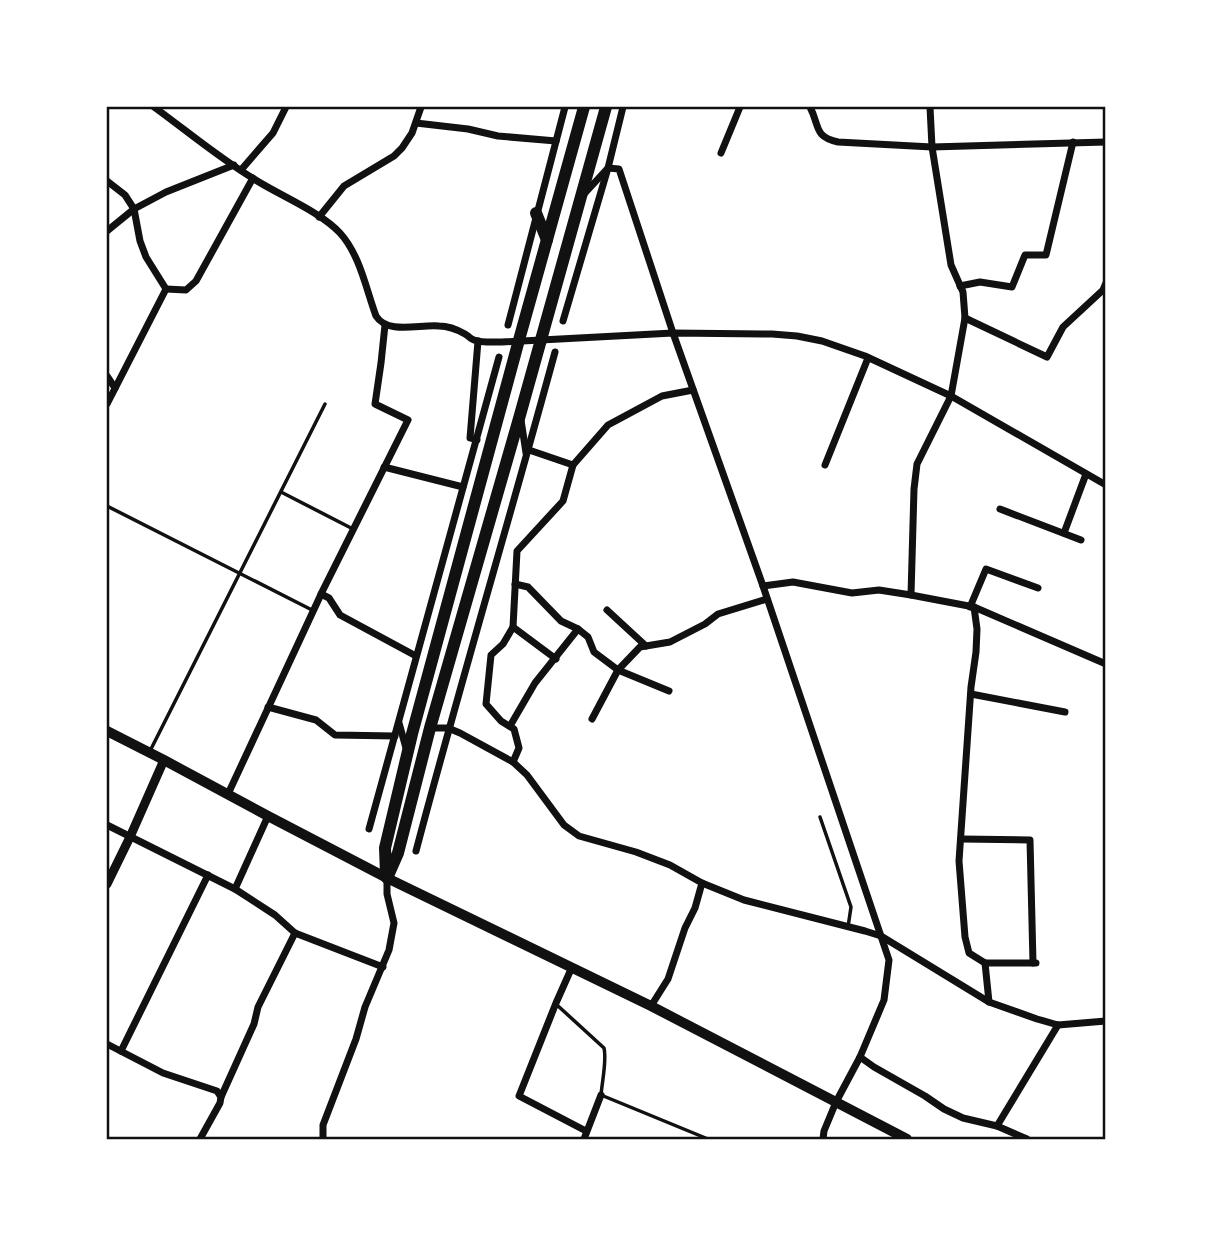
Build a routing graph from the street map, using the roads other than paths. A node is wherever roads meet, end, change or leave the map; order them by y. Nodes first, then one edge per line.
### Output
1 (154, 107) edge
2 (286, 107) edge
3 (421, 107) edge
4 (565, 107) edge
5 (584, 107) edge
6 (606, 107) edge
7 (623, 107) edge
8 (740, 107) edge
9 (810, 107) edge
10 (930, 107) edge
11 (416, 123) junction
12 (556, 141) junction
13 (1073, 142) junction
14 (1106, 142) edge
15 (932, 147) junction
16 (720, 152) dead end
17 (238, 168) junction
18 (608, 168) junction
19 (253, 178) junction
20 (107, 181) edge
21 (582, 197) junction
22 (134, 209) junction
23 (536, 212) junction
24 (319, 217) junction
25 (107, 231) edge
26 (547, 240) junction
27 (1106, 283) edge
28 (960, 286) junction
29 (166, 289) junction
30 (965, 318) junction
31 (563, 321) dead end
32 (385, 325) junction
33 (508, 326) dead end
34 (673, 333) junction
35 (541, 339) junction
36 (519, 340) junction
37 (478, 341) junction
38 (555, 352) dead end
39 (499, 357) dead end
40 (868, 358) junction
41 (107, 376) edge
42 (115, 388) junction
43 (693, 390) junction
44 (951, 397) junction
45 (107, 404) edge
46 (325, 404) dead end
47 (520, 415) junction
48 (477, 440) junction
49 (528, 454) junction
50 (573, 465) junction
51 (825, 465) dead end
52 (486, 466) junction
53 (384, 467) junction
54 (1086, 474) junction
55 (1106, 485) edge
56 (463, 490) junction
57 (281, 492) junction
58 (107, 506) edge
59 (1000, 509) dead end
60 (354, 529) junction
61 (1064, 533) junction
62 (1081, 540) dead end
63 (240, 573) junction
64 (515, 584) junction
65 (763, 586) junction
66 (1038, 587) dead end
67 (321, 594) junction
68 (911, 595) junction
69 (767, 599) junction
70 (972, 607) junction
71 (607, 610) dead end
72 (314, 611) junction
73 (513, 627) junction
74 (579, 629) junction
75 (646, 646) junction
76 (416, 656) junction
77 (556, 659) junction
78 (1106, 664) edge
79 (618, 670) junction
80 (669, 691) dead end
81 (971, 694) junction
82 (268, 707) junction
83 (1065, 712) dead end
84 (592, 719) dead end
85 (399, 720) junction
86 (510, 726) junction
87 (430, 728) junction
88 (448, 728) junction
89 (107, 732) edge
90 (395, 736) junction
91 (149, 752) junction
92 (407, 752) junction
93 (164, 760) junction
94 (513, 762) junction
95 (228, 794) junction
96 (268, 816) junction
97 (820, 817) dead end
98 (107, 825) edge
99 (369, 829) dead end
100 (130, 837) junction
101 (961, 839) junction
102 (416, 850) dead end
103 (208, 875) junction
104 (387, 878) junction
105 (702, 883) junction
106 (107, 884) edge
107 (235, 889) junction
108 (848, 927) junction
109 (295, 933) junction
110 (881, 936) junction
111 (985, 963) junction
112 (383, 967) junction
113 (572, 967) junction
114 (989, 1002) junction
115 (556, 1003) junction
116 (651, 1006) junction
117 (1106, 1019) edge
118 (1058, 1024) junction
119 (107, 1044) edge
120 (121, 1051) junction
121 (860, 1057) junction
122 (601, 1096) junction
123 (221, 1097) junction
124 (836, 1102) junction
125 (997, 1126) junction
126 (585, 1135) edge
127 (200, 1139) edge
128 (323, 1139) edge
129 (708, 1139) edge
130 (823, 1139) edge
131 (907, 1139) edge
132 (1027, 1139) edge

1 - 17 street
2 - 17 street
3 - 11 street
4 - 12 street
5 - 26 highway
6 - 21 highway
7 - 18 street
8 - 16 street
9 - 15 street
10 - 15 street
11 - 12 street
11 - 24 street
12 - 23 street
13 - 14 street
13 - 15 street
13 - 28 street
15 - 28 street
17 - 19 street
17 - 22 street
18 - 21 street
18 - 31 street
18 - 34 street
19 - 24 street
19 - 29 street
20 - 22 street
21 - 35 highway
22 - 25 street
22 - 29 street
23 - 26 highway
23 - 33 street
24 - 32 street
26 - 36 highway
27 - 30 street
28 - 30 street
29 - 42 street
30 - 44 street
32 - 37 street
32 - 53 street
34 - 35 street
34 - 40 street
34 - 43 street
35 - 36 street
35 - 47 highway
36 - 37 street
36 - 52 highway
37 - 48 street
38 - 49 street
39 - 48 street
40 - 44 street
40 - 51 street
41 - 42 street
42 - 45 street
43 - 50 street
43 - 65 street
44 - 54 street
44 - 68 street
46 - 57 lane
47 - 49 street
47 - 87 highway
48 - 56 street
49 - 50 street
49 - 88 street
50 - 64 street
52 - 56 street
52 - 92 highway
53 - 56 street
53 - 60 street
54 - 55 street
54 - 61 street
56 - 76 street
57 - 60 lane
57 - 63 lane
58 - 63 lane
59 - 61 street
60 - 67 street
61 - 62 street
63 - 72 lane
63 - 91 lane
64 - 73 street
64 - 74 street
65 - 68 street
65 - 69 street
66 - 70 street
67 - 72 street
67 - 76 street
68 - 70 street
69 - 75 street
69 - 110 street
70 - 78 street
70 - 81 street
71 - 75 street
72 - 82 street
73 - 77 street
73 - 86 street
74 - 77 street
74 - 79 street
75 - 79 street
76 - 85 street
77 - 86 street
79 - 80 street
79 - 84 street
81 - 83 street
81 - 101 street
82 - 90 street
82 - 95 street
85 - 90 street
85 - 92 street
86 - 94 street
87 - 88 street
87 - 104 highway
88 - 94 street
88 - 102 street
89 - 91 main road
90 - 99 street
91 - 93 main road
92 - 104 highway
93 - 95 main road
93 - 100 street
94 - 105 street
95 - 96 main road
96 - 104 main road
96 - 107 street
97 - 108 lane
98 - 100 street
100 - 103 street
100 - 106 street
101 - 111 street
101 - 111 street
103 - 107 street
103 - 120 street
104 - 112 street
104 - 113 main road
105 - 108 street
105 - 116 street
107 - 109 street
108 - 110 street
109 - 112 street
109 - 123 street
110 - 114 street
110 - 121 street
111 - 114 street
112 - 128 street
113 - 115 street
113 - 116 main road
114 - 118 street
115 - 122 lane
115 - 126 street
116 - 124 main road
117 - 118 street
118 - 125 street
119 - 120 street
120 - 123 street
121 - 124 street
121 - 125 street
122 - 126 street
122 - 129 lane
123 - 127 street
124 - 130 street
124 - 131 main road
125 - 132 street

